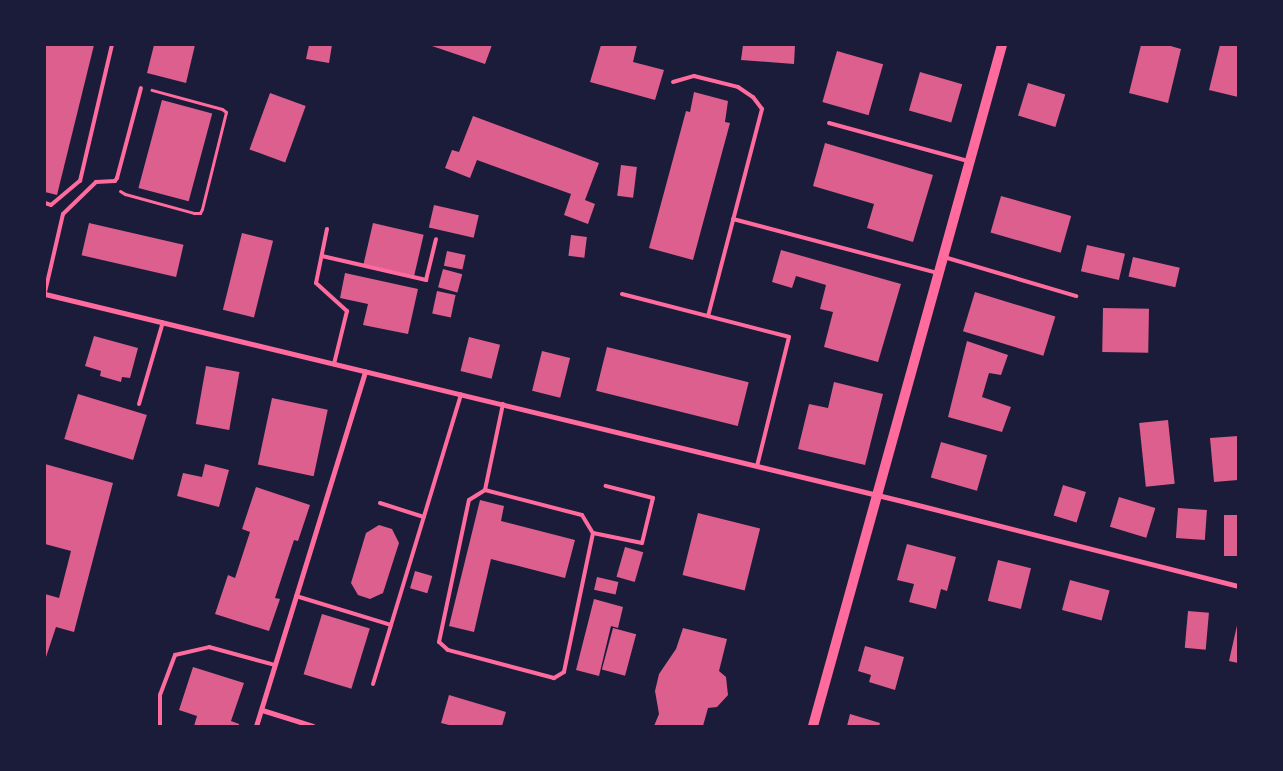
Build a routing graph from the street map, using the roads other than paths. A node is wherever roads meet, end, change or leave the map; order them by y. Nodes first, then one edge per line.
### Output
1 (112, 45) edge
2 (1002, 45) edge
3 (673, 82) dead end
4 (141, 88) road end
5 (829, 122) dead end
6 (970, 162) junction
7 (45, 203) edge
8 (733, 219) junction
9 (327, 229) dead end
10 (436, 239) dead end
11 (322, 256) junction
12 (944, 257) junction
13 (939, 274) junction
14 (45, 293) edge
15 (622, 294) dead end
16 (1076, 296) dead end
17 (708, 316) junction
18 (163, 322) junction
19 (334, 364) junction
20 (365, 371) junction
21 (462, 394) junction
22 (139, 404) dead end
23 (503, 404) junction
24 (757, 466) junction
25 (606, 486) dead end
26 (485, 490) junction
27 (878, 495) junction
28 (380, 503) dead end
29 (424, 517) junction
30 (593, 533) junction
31 (1238, 586) edge
32 (296, 596) junction
33 (391, 625) junction
34 (274, 665) junction
35 (373, 684) dead end
36 (262, 710) junction
37 (160, 726) edge
38 (256, 726) edge
39 (313, 726) edge
40 (813, 726) edge

1 - 7 lane
2 - 6 main road
3 - 8 lane
4 - 14 lane
5 - 6 lane
6 - 12 main road
8 - 13 lane
8 - 17 lane
9 - 11 lane
10 - 11 lane
11 - 19 lane
12 - 13 main road
12 - 16 lane
13 - 27 main road
14 - 18 street
15 - 17 lane
17 - 24 lane
18 - 19 street
18 - 22 lane
19 - 20 street
20 - 21 street
20 - 32 street
21 - 23 street
21 - 29 lane
23 - 24 street
23 - 26 lane
24 - 27 street
25 - 30 lane
26 - 30 lane
26 - 30 lane
27 - 31 street
27 - 40 main road
28 - 29 lane
29 - 33 lane
32 - 33 lane
32 - 34 street
33 - 35 lane
34 - 36 street
34 - 37 lane
36 - 38 street
36 - 39 street

